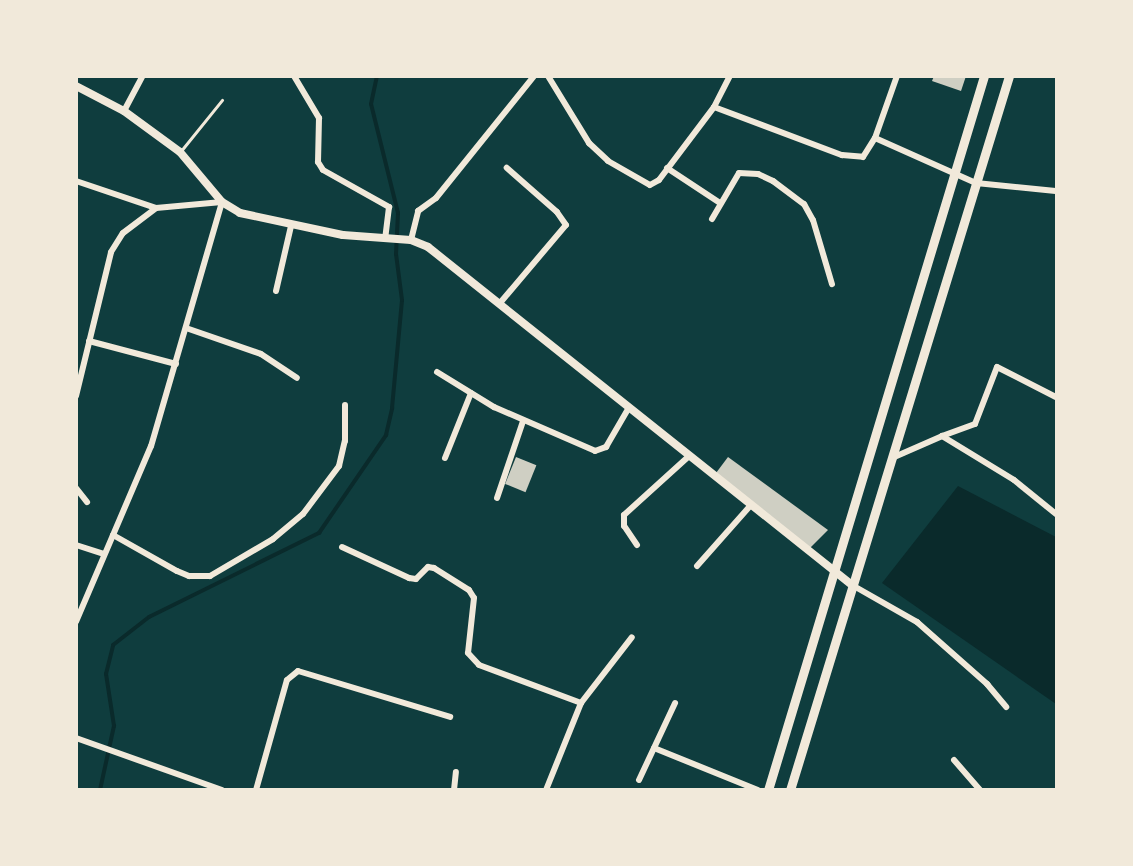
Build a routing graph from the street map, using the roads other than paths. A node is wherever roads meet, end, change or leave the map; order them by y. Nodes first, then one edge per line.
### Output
1 (143, 76) edge
2 (294, 76) edge
3 (534, 76) edge
4 (548, 76) edge
5 (730, 76) edge
6 (897, 76) edge
7 (984, 76) edge
8 (1009, 76) edge
9 (76, 86) edge
10 (222, 100) dead end
11 (714, 107) junction
12 (124, 111) junction
13 (875, 138) junction
14 (180, 152) junction
15 (507, 168) dead end
16 (667, 168) junction
17 (954, 173) junction
18 (76, 181) edge
19 (976, 183) junction
20 (1056, 191) edge
21 (222, 202) junction
22 (720, 203) junction
23 (156, 208) junction
24 (712, 219) dead end
25 (291, 226) junction
26 (387, 239) junction
27 (408, 240) junction
28 (832, 284) dead end
29 (276, 291) dead end
30 (500, 303) junction
31 (186, 328) junction
32 (89, 341) junction
33 (176, 364) junction
34 (437, 372) dead end
35 (297, 378) dead end
36 (471, 393) junction
37 (76, 396) edge
38 (1056, 397) edge
39 (345, 405) dead end
40 (628, 409) junction
41 (524, 421) junction
42 (942, 436) junction
43 (688, 457) junction
44 (446, 458) dead end
45 (891, 459) junction
46 (76, 488) edge
47 (496, 498) dead end
48 (87, 502) dead end
49 (750, 506) junction
50 (1056, 514) edge
51 (113, 535) junction
52 (76, 545) edge
53 (637, 545) dead end
54 (342, 547) dead end
55 (104, 554) junction
56 (697, 566) dead end
57 (832, 572) junction
58 (852, 585) junction
59 (76, 622) edge
60 (632, 637) dead end
61 (581, 703) junction
62 (675, 703) dead end
63 (1006, 707) dead end
64 (450, 717) dead end
65 (76, 738) edge
66 (654, 748) junction
67 (954, 760) dead end
68 (456, 772) dead end
69 (639, 780) dead end
70 (222, 789) edge
71 (256, 789) edge
72 (454, 789) edge
73 (546, 789) edge
74 (758, 789) edge
75 (768, 789) edge
76 (790, 789) edge
77 (980, 789) edge

1 - 12 street
2 - 26 street
3 - 27 street
4 - 16 street
5 - 11 street
6 - 13 street
7 - 17 main road
8 - 19 main road
9 - 12 street
10 - 14 lane
11 - 13 street
11 - 16 street
12 - 14 street
13 - 17 street
14 - 21 street
15 - 30 street
16 - 22 street
17 - 19 street
17 - 57 main road
18 - 23 street
19 - 20 street
19 - 45 main road
21 - 23 street
21 - 25 street
21 - 31 street
22 - 24 street
22 - 28 street
23 - 32 street
25 - 26 street
25 - 29 street
26 - 27 street
27 - 30 street
30 - 40 street
31 - 33 street
31 - 35 street
32 - 33 street
32 - 37 street
33 - 51 street
34 - 36 street
36 - 41 street
36 - 44 street
38 - 42 street
39 - 51 street
40 - 41 street
40 - 43 street
41 - 47 street
42 - 45 street
42 - 50 street
43 - 49 street
43 - 53 street
45 - 58 main road
46 - 48 street
49 - 56 street
49 - 57 street
51 - 55 street
52 - 55 street
54 - 61 street
55 - 59 street
57 - 58 street
57 - 75 main road
58 - 63 street
58 - 76 main road
60 - 61 street
61 - 73 street
62 - 66 street
64 - 71 street
65 - 70 street
66 - 69 street
66 - 74 street
67 - 77 street
68 - 72 street

